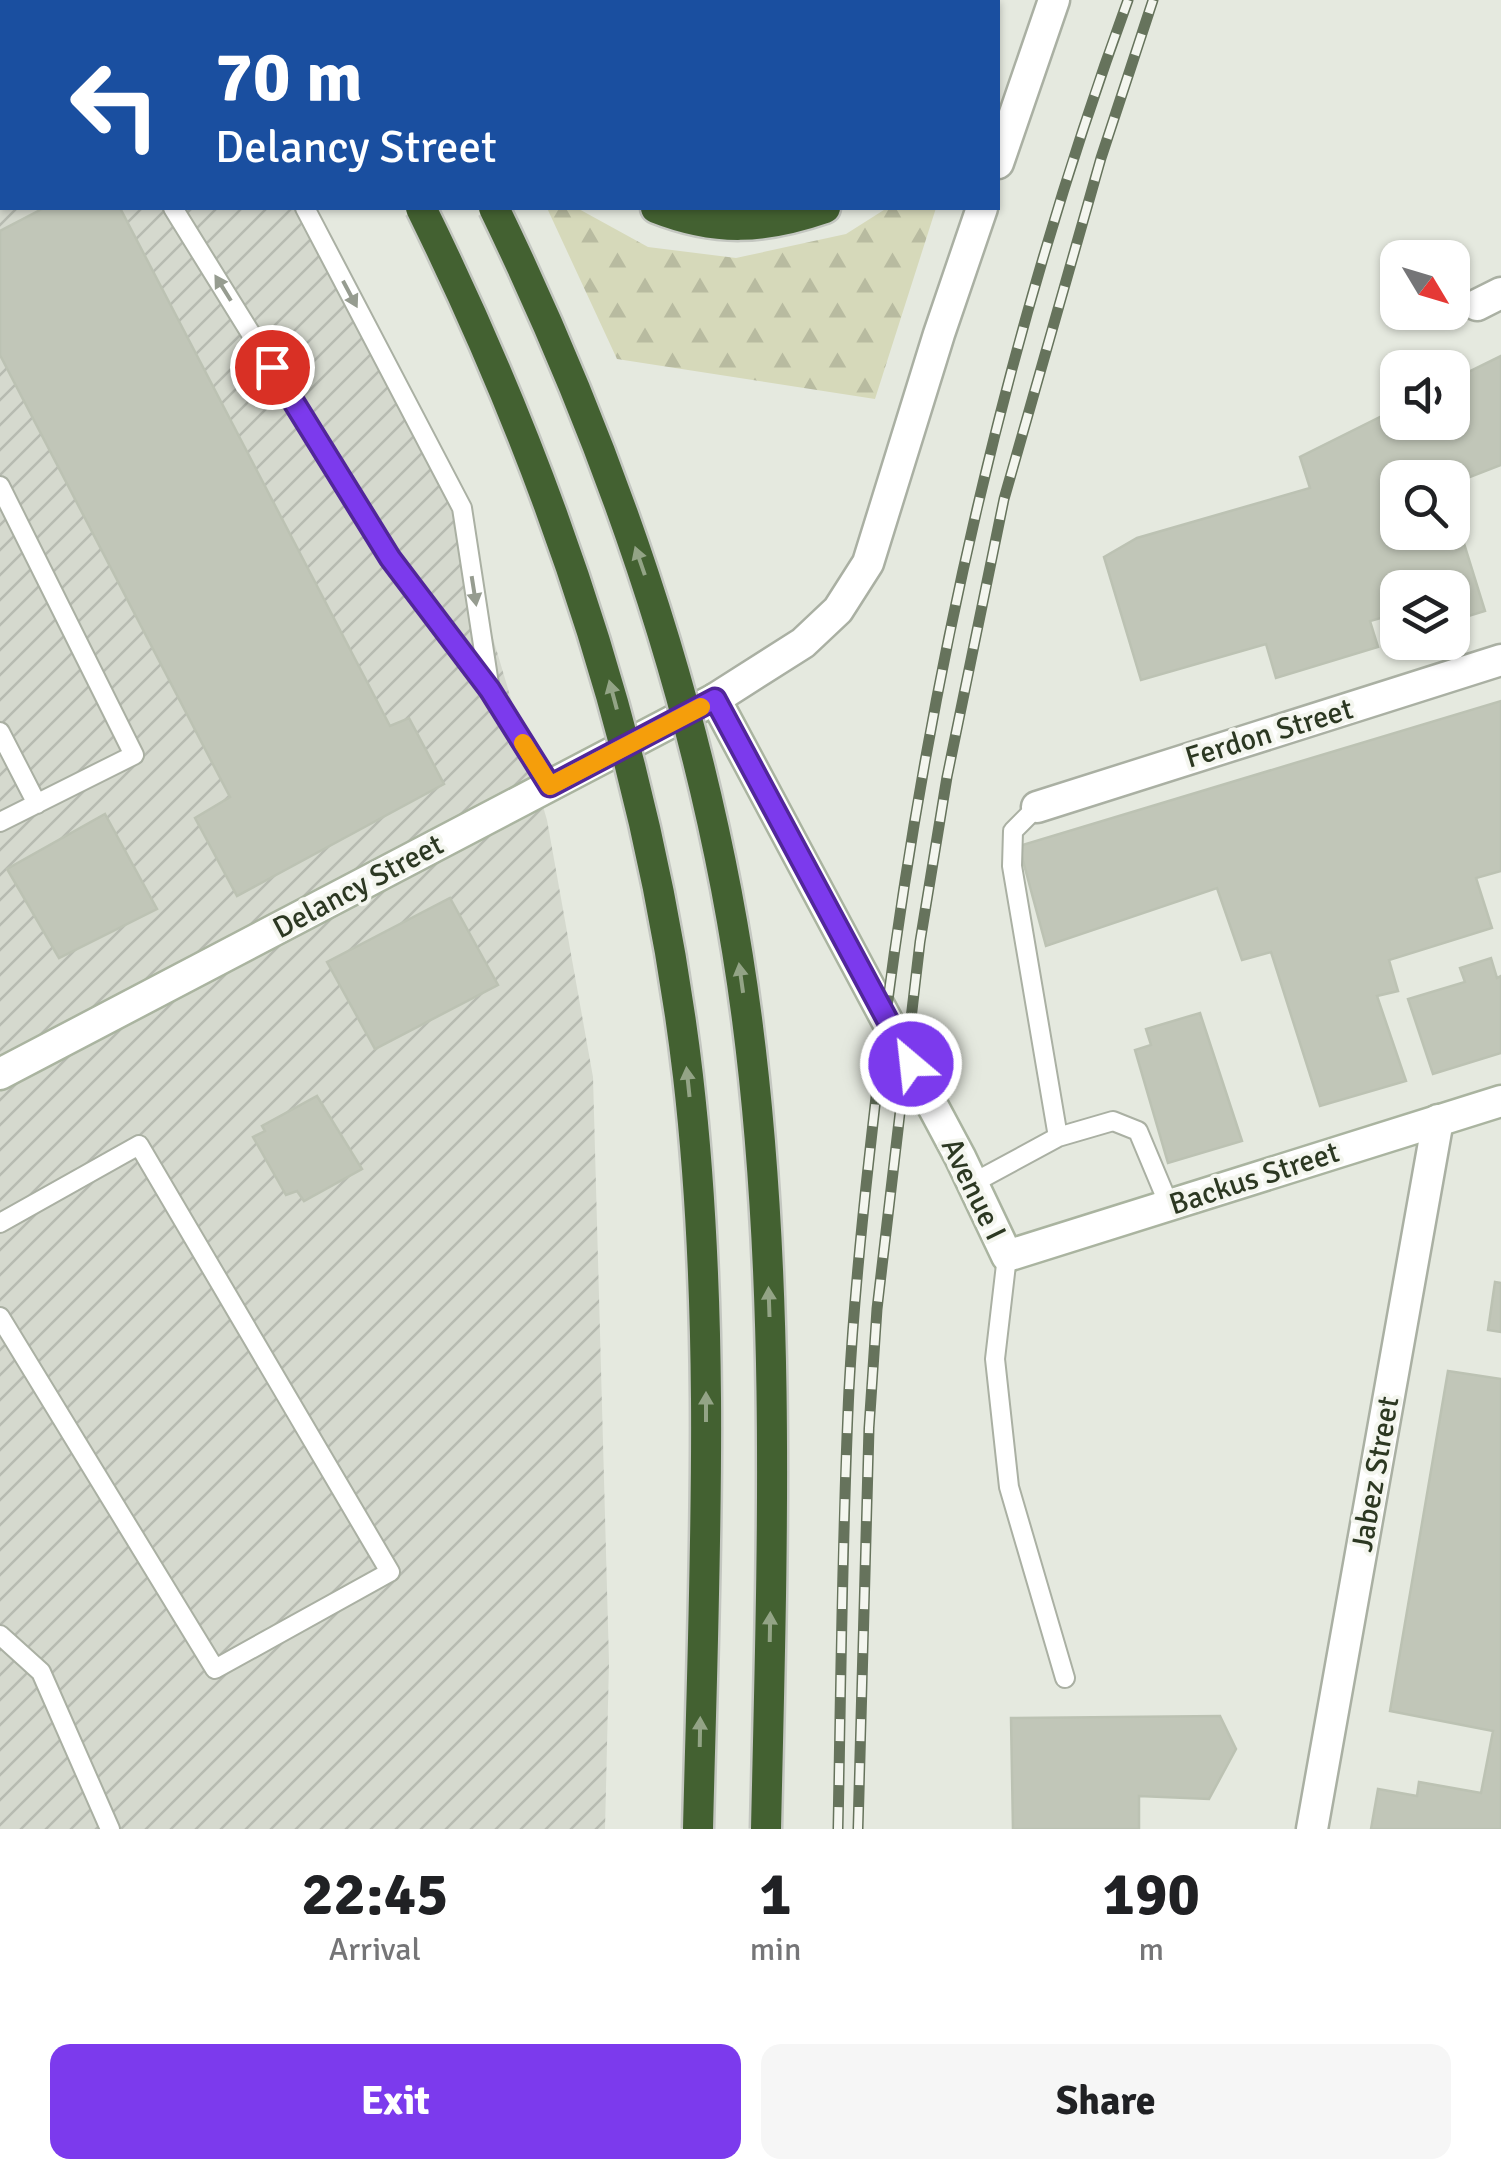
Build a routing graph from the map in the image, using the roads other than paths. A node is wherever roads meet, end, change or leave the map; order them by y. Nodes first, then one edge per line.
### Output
1 (1054, 0) edge
2 (1000, 157) edge
3 (174, 210) edge
4 (306, 210) edge
5 (422, 210) edge
6 (495, 210) edge
7 (663, 210) edge
8 (818, 210) edge
9 (981, 210) edge
10 (0, 486) edge
11 (1501, 660) edge
12 (490, 690) junction
13 (715, 699) junction
14 (0, 732) edge
15 (550, 786) junction
16 (37, 804) junction
17 (1036, 806) joint
18 (0, 822) edge
19 (1, 1071) edge
20 (1501, 1100) edge
21 (1438, 1120) junction
22 (1058, 1137) junction
23 (972, 1183) junction
24 (1169, 1205) junction
25 (0, 1223) edge
26 (1007, 1256) junction
27 (0, 1317) edge
28 (0, 1635) edge
29 (1064, 1678) dead end
30 (110, 1829) edge
31 (698, 1829) edge
32 (766, 1829) edge
33 (1312, 1829) edge

1 - 2 street
12 -> 3 lane
4 -> 12 lane
31 -> 5 highway, bridge
32 -> 6 highway, bridge
7 - 8 highway
9 - 13 street, Delancy Street
10 - 16 lane
11 - 17 street, Ferdon Street
12 - 15 lane
13 - 15 street, Delancy Street
13 - 23 street, Avenue I
14 - 16 lane
15 - 19 street, Delancy Street
16 - 18 lane
17 - 22 lane
20 - 21 street, Backus Street
21 - 24 street, Backus Street
21 - 33 street, Jabez Street
22 - 23 lane
22 - 24 lane
23 - 26 street, Avenue I
24 - 26 street, Backus Street
25 - 27 lane
26 - 29 lane
28 - 30 lane

